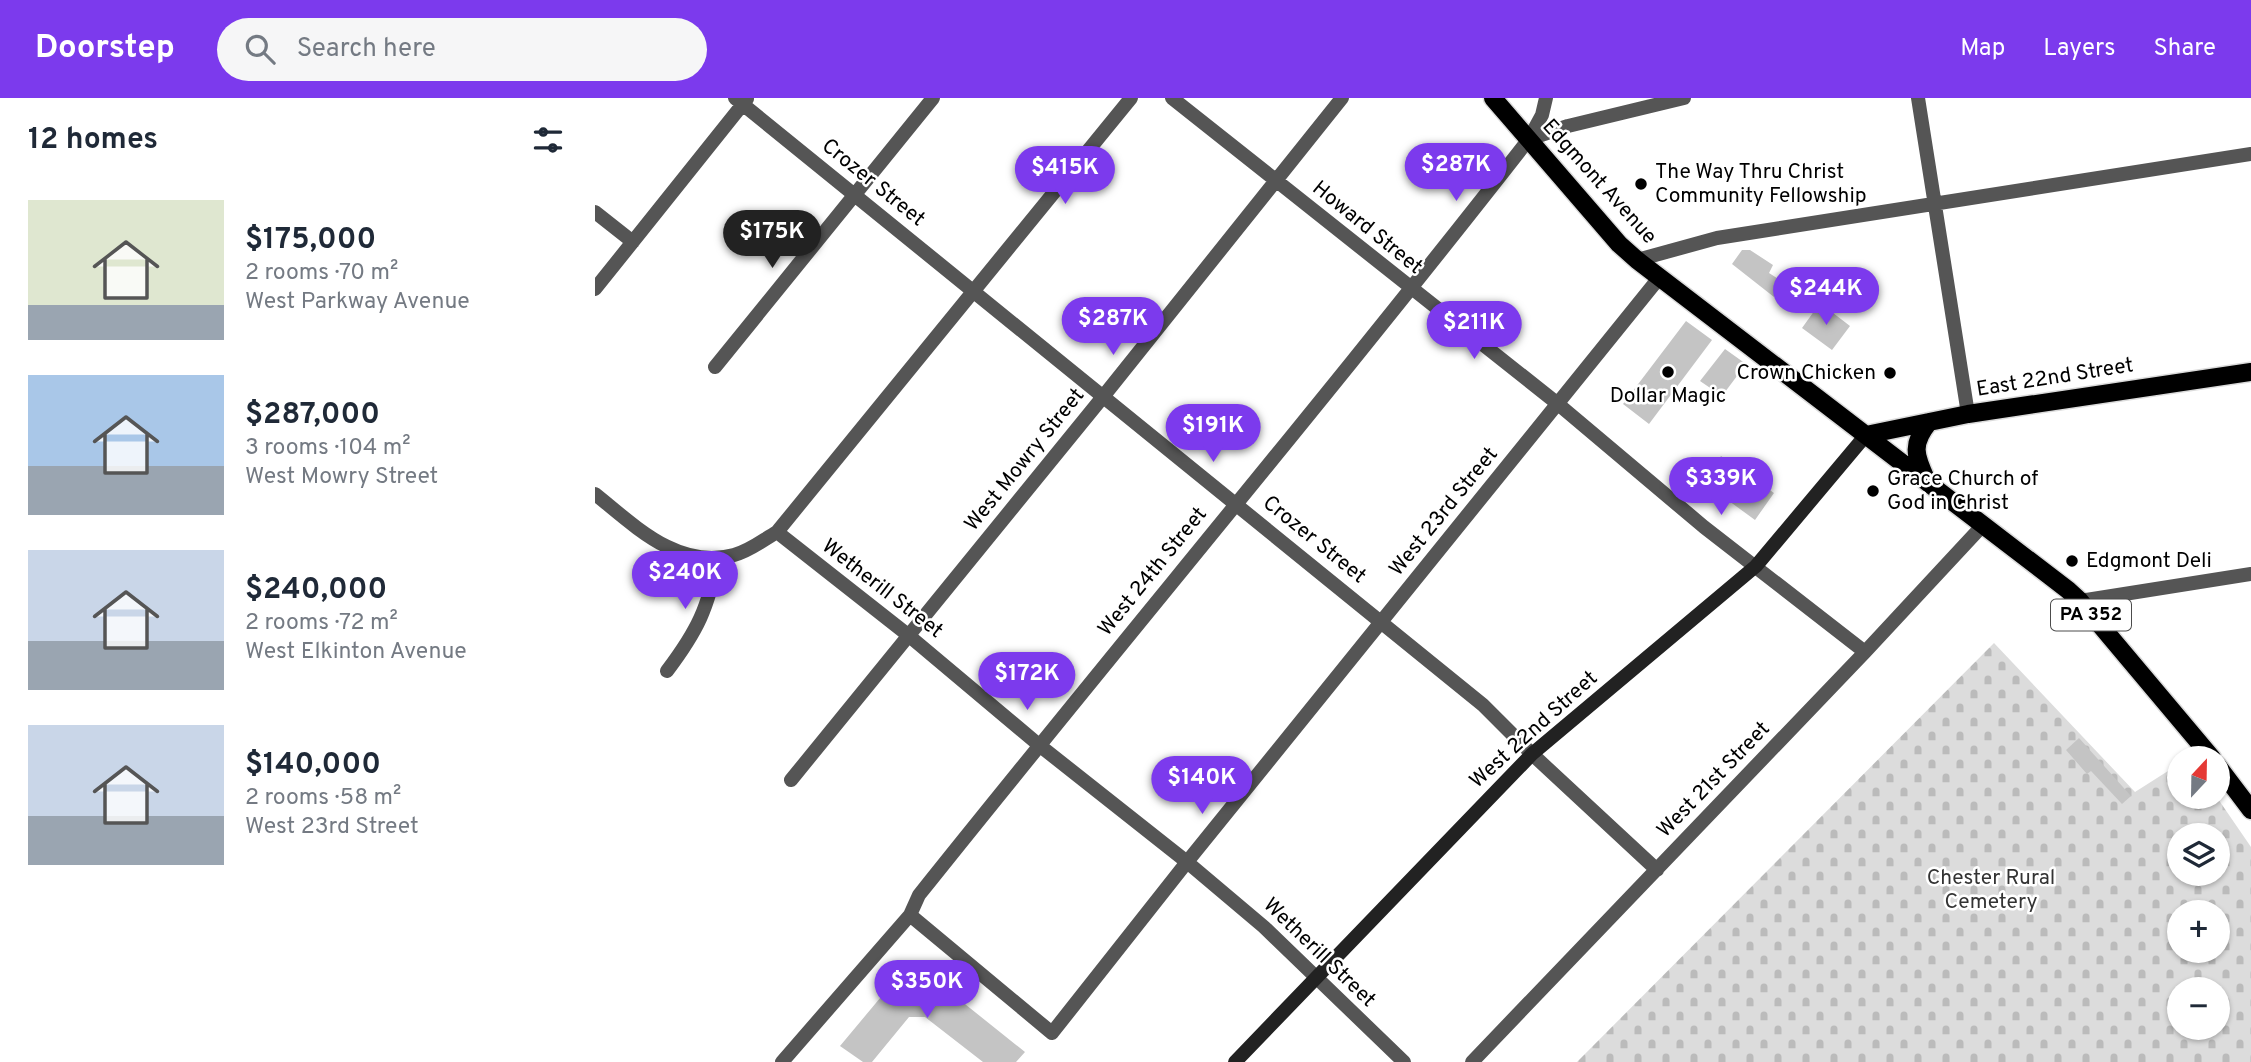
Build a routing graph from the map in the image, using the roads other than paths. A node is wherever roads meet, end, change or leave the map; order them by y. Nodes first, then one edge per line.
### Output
1 (933, 98) edge
2 (1131, 98) edge
3 (1172, 98) edge
4 (1342, 98) edge
5 (1493, 98) edge
6 (1546, 98) edge
7 (1683, 98) edge
8 (1918, 98) edge
9 (742, 100) edge
10 (1529, 139) junction
11 (2251, 154) edge
12 (1275, 181) junction
13 (855, 195) junction
14 (1935, 205) junction
15 (595, 212) edge
16 (633, 242) junction
17 (1637, 260) junction
18 (1659, 278) junction
19 (595, 289) edge
20 (1411, 290) junction
21 (973, 292) junction
22 (715, 367) dead end
23 (2251, 372) edge
24 (1103, 398) junction
25 (1558, 404) junction
26 (1968, 414) junction
27 (1929, 422) junction
28 (1866, 435) junction
29 (1927, 481) junction
30 (595, 494) edge
31 (1235, 504) junction
32 (1984, 524) junction
33 (777, 532) junction
34 (718, 558) junction
35 (1756, 566) junction
36 (2251, 573) edge
37 (2080, 601) junction
38 (1383, 622) junction
39 (908, 635) junction
40 (1865, 652) junction
41 (667, 671) dead end
42 (1039, 745) junction
43 (2202, 746) edge
44 (1532, 754) junction
45 (791, 780) dead end
46 (2230, 780) edge
47 (2249, 802) edge
48 (1187, 862) junction
49 (1657, 870) junction
50 (909, 915) junction
51 (1316, 977) junction
52 (782, 1062) edge
53 (1235, 1062) edge
54 (1404, 1062) edge
55 (1472, 1062) edge

1 - 13 street
2 - 21 street
3 - 12 street, Howard Street
4 - 12 street, West Mowry Street
5 - 10 main road, Edgmont Avenue / PA 352
6 - 10 street, West 24th Street
7 - 10 street
8 - 14 street
9 - 13 street, Crozer Street
9 - 16 street
10 - 17 main road, Edgmont Avenue / PA 352
10 - 20 street, West 24th Street
11 - 14 street
12 - 20 street, Howard Street
12 - 24 street, West Mowry Street
13 - 21 street, Crozer Street
13 - 22 street
14 - 17 street
14 - 26 street
15 - 16 street
16 - 19 street
17 - 18 main road, Edgmont Avenue / PA 352
18 - 25 street, West 23rd Street
18 - 28 main road, Edgmont Avenue / PA 352
20 - 25 street, Howard Street
20 - 31 street, West 24th Street
21 - 24 street, Crozer Street
21 - 33 street
23 - 26 main road, East 22nd Street
24 - 31 street, Crozer Street
24 - 39 street, West Mowry Street
25 - 35 street, Howard Street
25 - 38 street, West 23rd Street
26 - 27 main road, East 22nd Street
27 - 28 main road, East 22nd Street
27 - 29 main road
28 - 29 main road, Edgmont Avenue / PA 352
28 - 35 street, West 22nd Street
29 - 32 main road, Edgmont Avenue / PA 352
30 - 34 street
31 - 38 street, Crozer Street
31 - 42 street, West 24th Street
32 - 37 main road, Edgmont Avenue / PA 352
32 - 40 street, West 21st Street
33 - 34 street
33 - 39 street, Wetherill Street
34 - 41 street
35 - 40 street, Howard Street
35 - 44 street, West 22nd Street
36 - 37 street
37 - 43 main road, Edgmont Avenue / PA 352
38 - 44 street, Crozer Street
38 - 48 street, West 23rd Street
39 - 42 street, Wetherill Street
39 - 45 street, West Mowry Street
40 - 49 street, West 21st Street
42 - 48 street, Wetherill Street
42 - 50 street, West 24th Street
44 - 49 street, Crozer Street
44 - 51 street, West 22nd Street
46 - 47 main road
48 - 50 street, West 23rd Street
48 - 51 street, Wetherill Street
49 - 55 street, West 21st Street
50 - 52 street, West 24th Street
51 - 53 street, West 22nd Street
51 - 54 street, Wetherill Street

